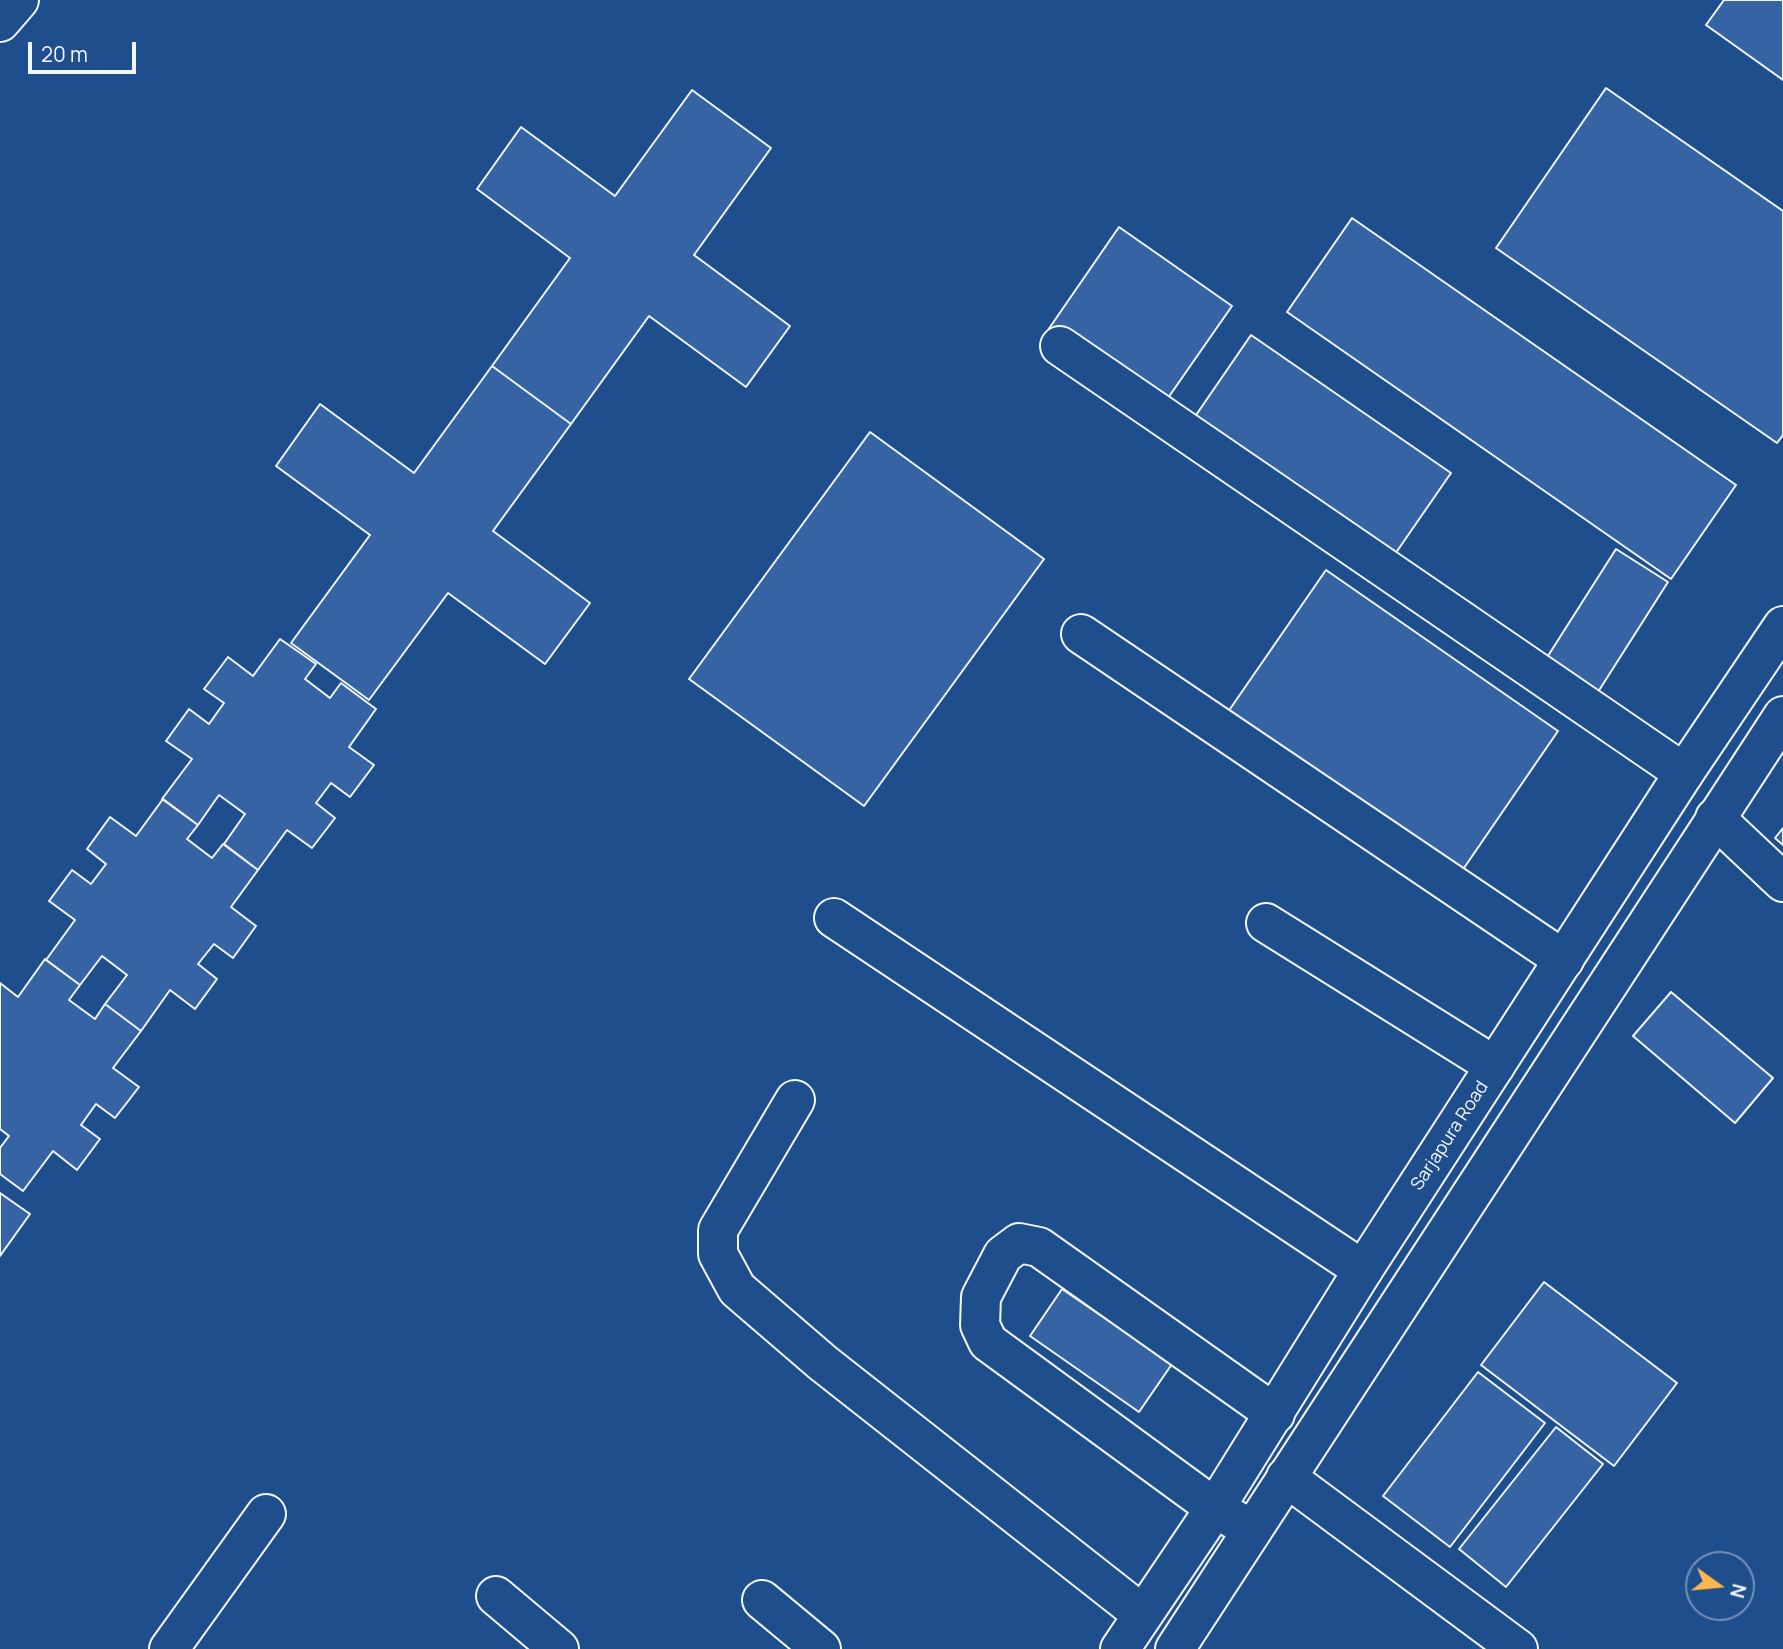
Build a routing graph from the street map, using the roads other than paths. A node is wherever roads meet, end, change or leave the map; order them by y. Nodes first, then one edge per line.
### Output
1 (19, 0) edge
2 (0, 22) edge
3 (1060, 346) dead end
4 (1081, 634) dead end
5 (1781, 634) edge
6 (1783, 716) edge
7 (1684, 773) junction
8 (1715, 818) junction
9 (1783, 882) edge
10 (834, 918) dead end
11 (1266, 923) dead end
12 (1564, 960) junction
13 (1495, 1066) junction
14 (795, 1101) dead end
15 (1363, 1270) junction
16 (1275, 1414) junction
17 (1286, 1477) junction
18 (1215, 1508) junction
19 (265, 1514) dead end
20 (1252, 1530) junction
21 (496, 1595) dead end
22 (762, 1600) dead end
23 (1142, 1614) junction
24 (169, 1649) edge
25 (559, 1649) edge
26 (821, 1649) edge
27 (1119, 1649) edge
28 (1175, 1649) edge
29 (1518, 1649) edge

1 - 2 main road
3 - 7 main road
4 - 12 main road
5 - 7 main road, Sarjapura Road
6 - 8 main road
7 - 12 main road, Sarjapura Road
8 - 9 main road
8 - 17 main road
10 - 15 main road
11 - 13 main road
12 - 13 main road, Sarjapura Road
13 - 15 main road, Sarjapura Road
14 - 23 main road
15 - 16 main road, Sarjapura Road
16 - 18 main road, Sarjapura Road
16 - 18 main road
17 - 20 main road
17 - 29 main road
18 - 20 main road
18 - 23 main road, Sarjapura Road
19 - 24 main road
20 - 28 main road
21 - 25 main road
22 - 26 main road
23 - 27 main road, Sarjapura Road

